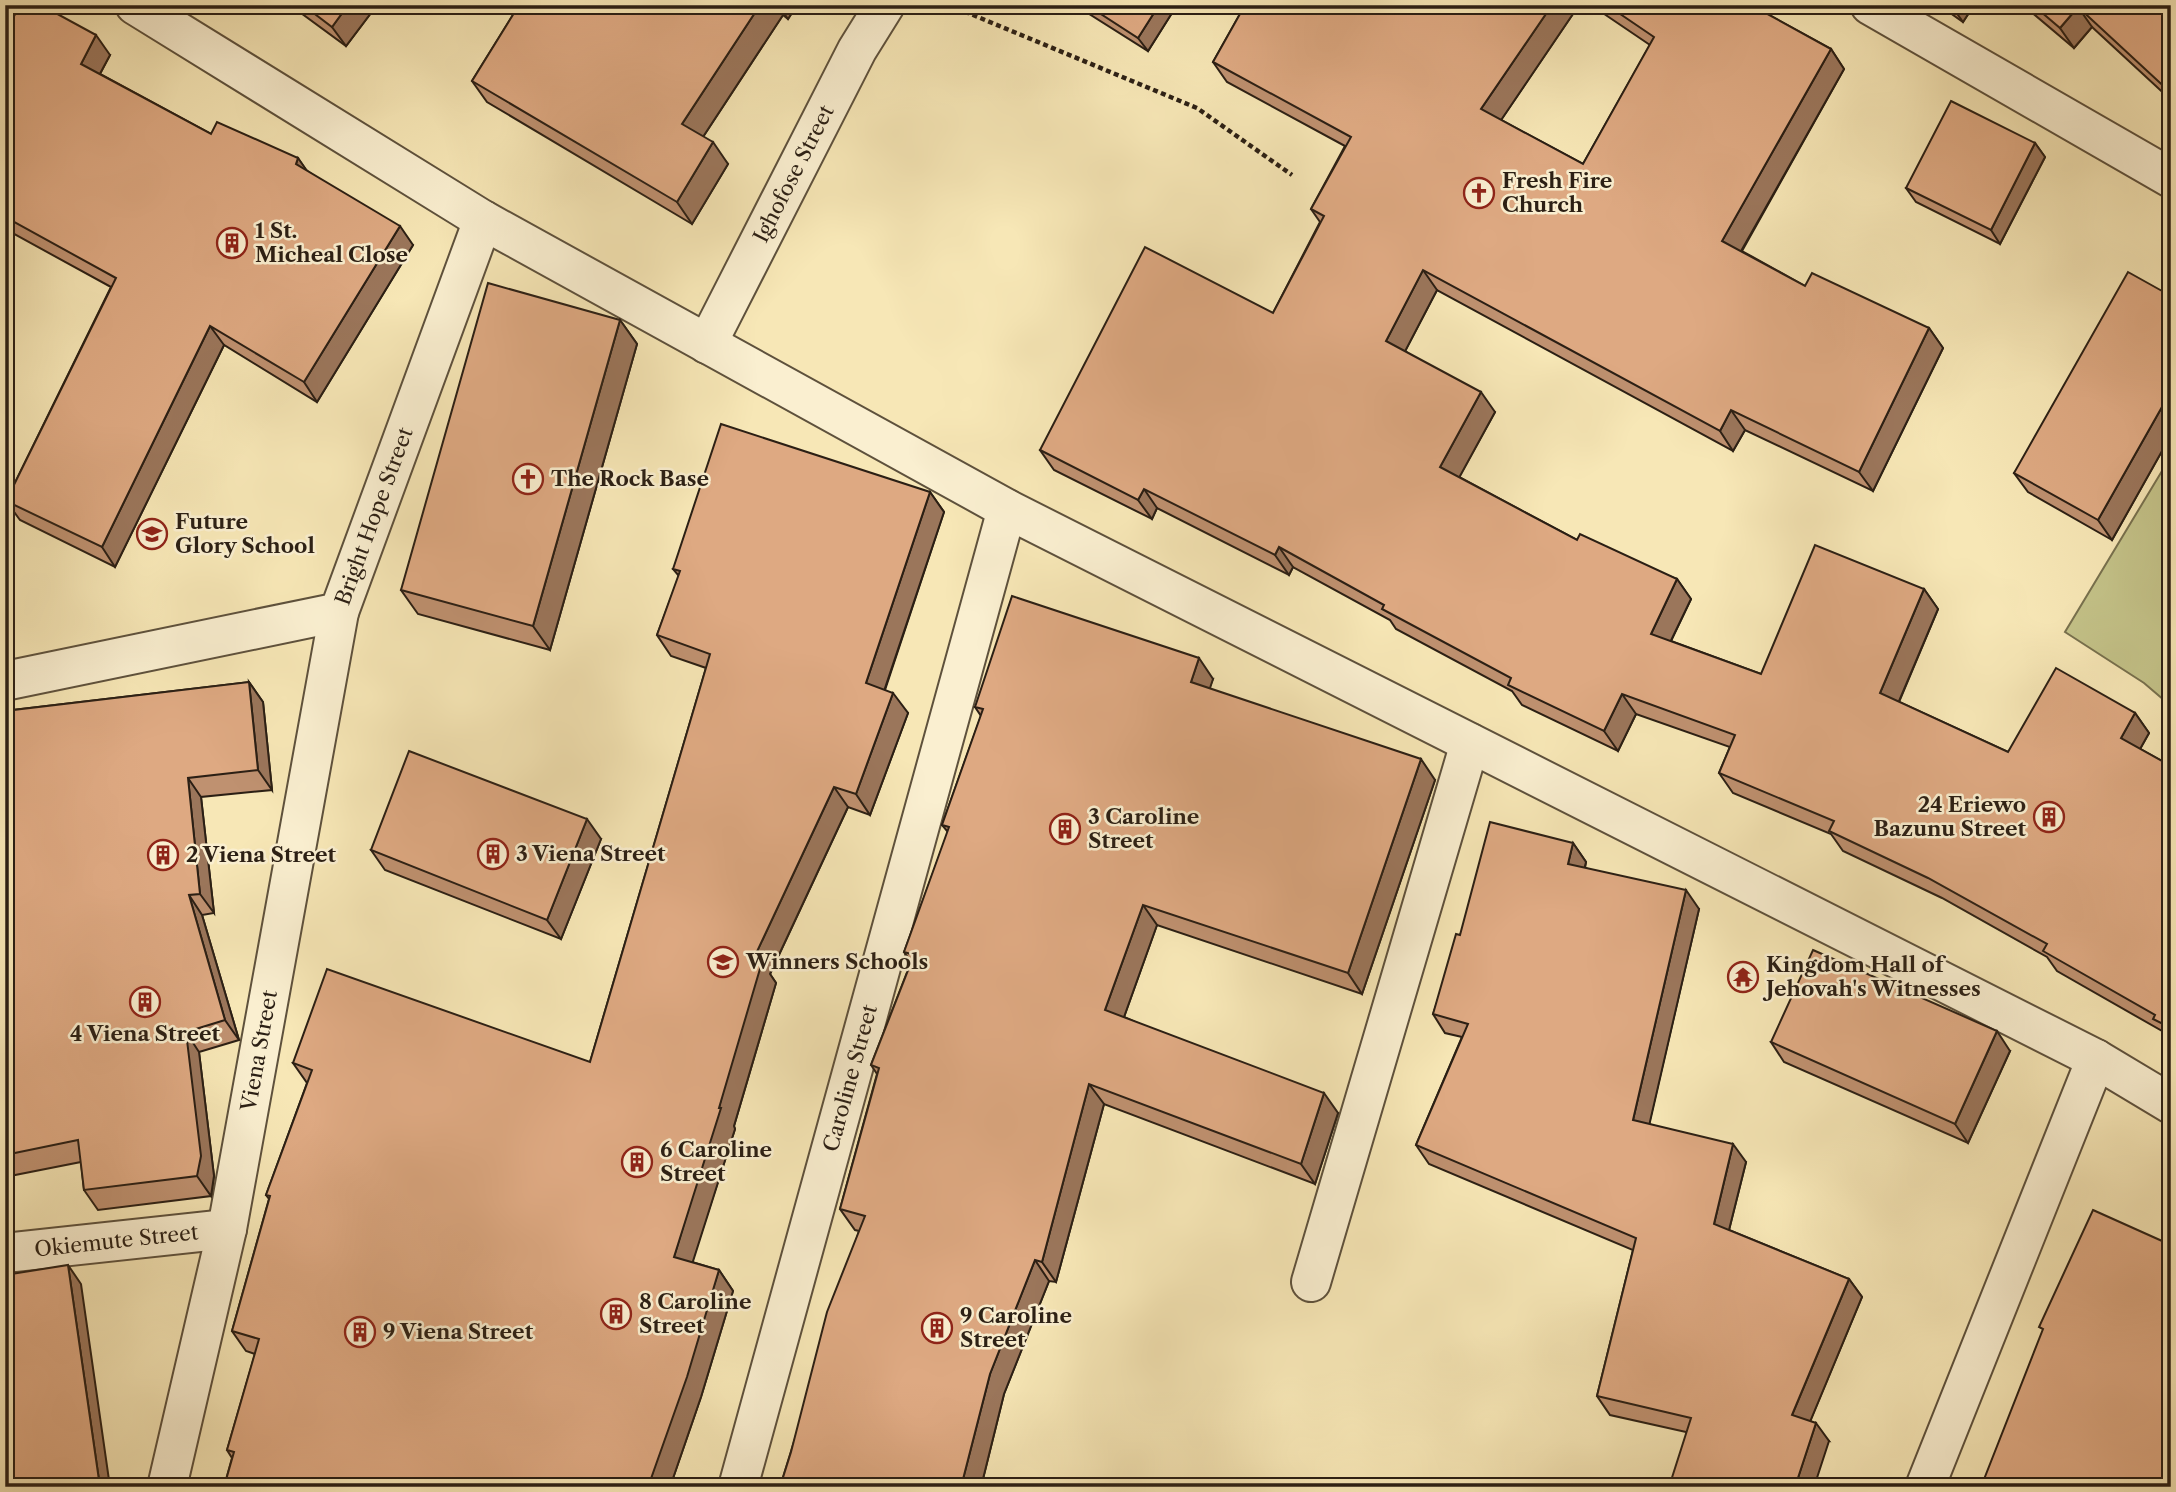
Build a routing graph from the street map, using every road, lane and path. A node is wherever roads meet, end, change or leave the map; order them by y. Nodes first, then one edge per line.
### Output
1 (135, 5) edge
2 (885, 5) edge
3 (949, 5) edge
4 (1870, 5) edge
5 (1292, 175) dead end
6 (2171, 178) edge
7 (483, 220) junction
8 (707, 344) junction
9 (1007, 509) junction
10 (338, 612) junction
11 (5, 681) edge
12 (1471, 743) junction
13 (2096, 1059) junction
14 (2171, 1104) edge
15 (228, 1229) junction
16 (5, 1253) edge
17 (1311, 1282) dead end
18 (167, 1487) edge
19 (738, 1487) edge
20 (1925, 1487) edge

1 - 7 street
2 - 8 street, Ighofose Street
3 - 5 path
4 - 6 street
7 - 8 street
7 - 10 street, Bright Hope Street
8 - 9 street
9 - 12 street
9 - 19 street, Caroline Street
10 - 11 street, Bright Hope Street
10 - 15 street, Viena Street
12 - 13 street
12 - 17 street
13 - 14 street
13 - 20 street
15 - 16 street, Okiemute Street
15 - 18 street, Viena Street

